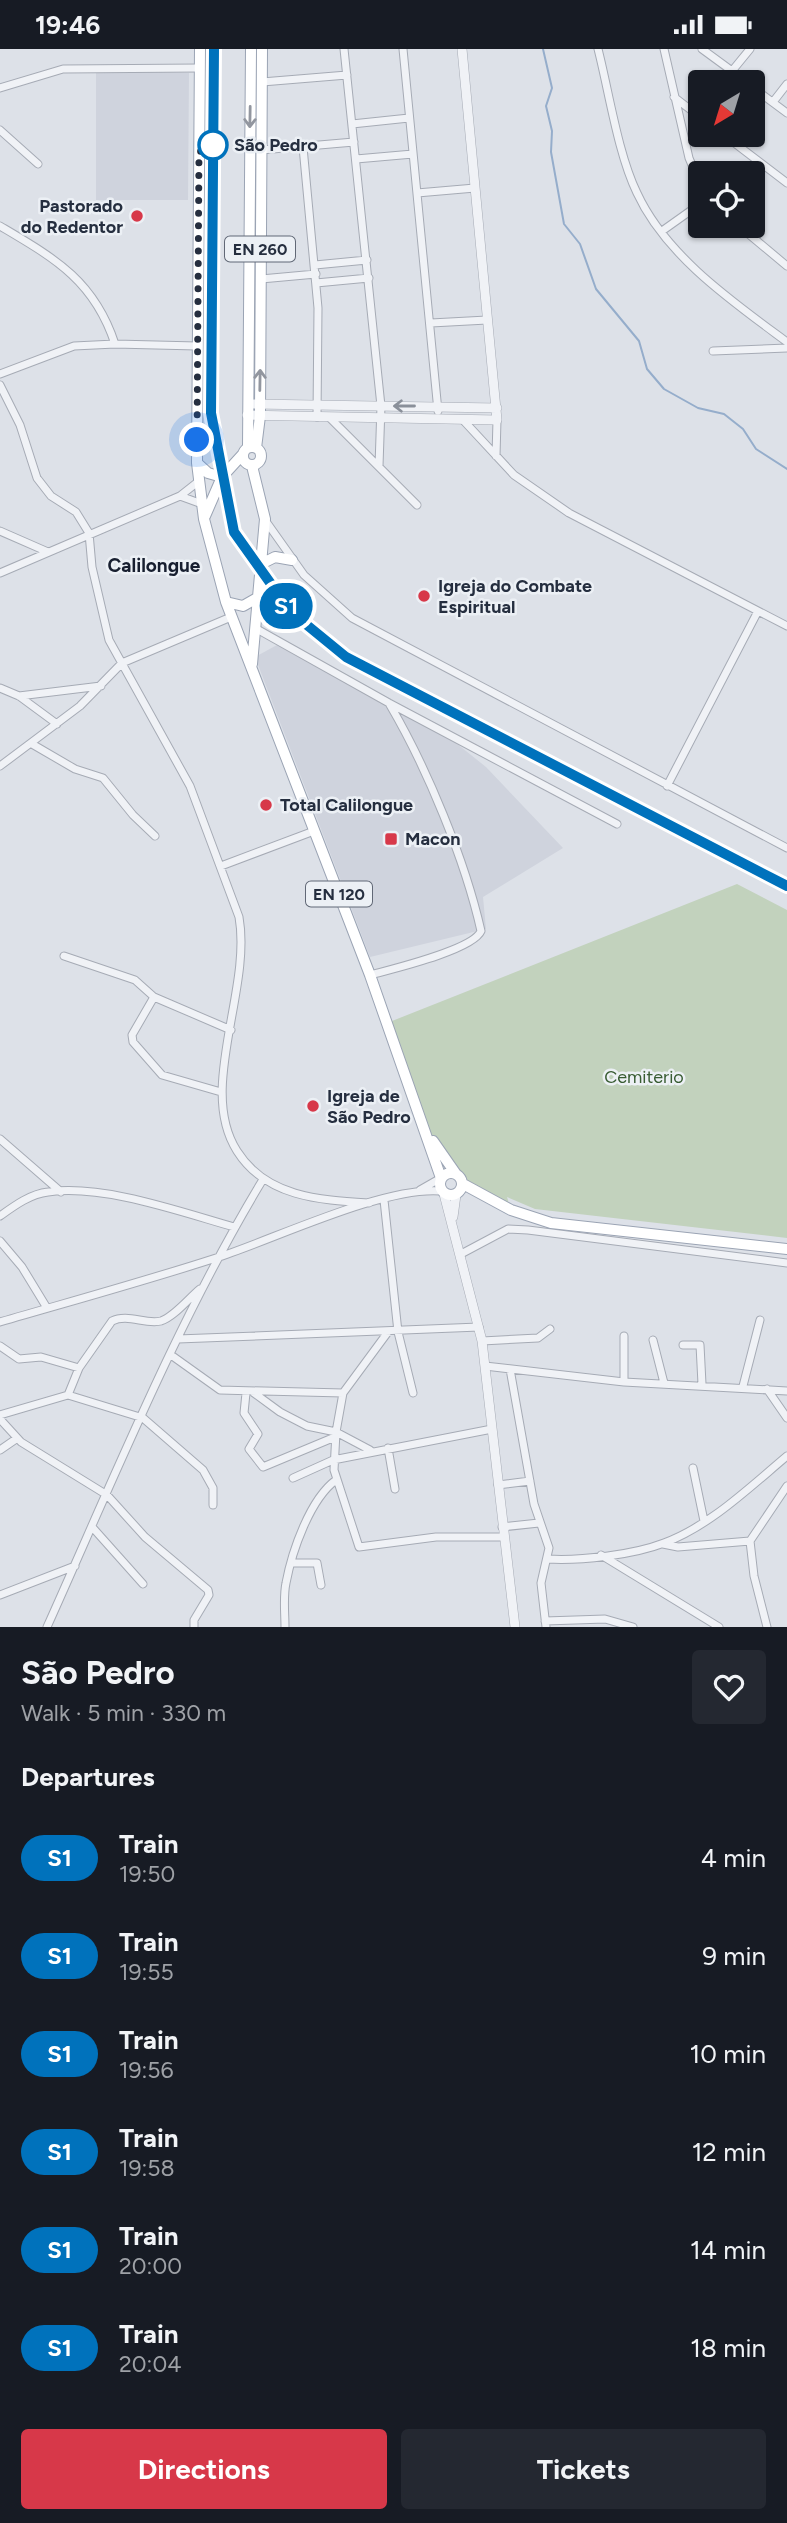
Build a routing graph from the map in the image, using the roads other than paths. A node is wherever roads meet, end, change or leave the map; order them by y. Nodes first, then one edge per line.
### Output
1 (200, 49) edge
2 (251, 49) edge
3 (262, 49) edge
4 (344, 49) edge
5 (403, 49) edge
6 (462, 49) edge
7 (598, 49) edge
8 (664, 49) edge
9 (702, 49) edge
10 (750, 49) edge
11 (200, 68) junction
12 (731, 70) edge
13 (733, 70) edge
14 (347, 75) junction
15 (262, 82) junction
16 (787, 84) edge
17 (0, 88) edge
18 (674, 97) junction
19 (765, 97) edge
20 (773, 102) junction
21 (688, 108) edge
22 (787, 113) edge
23 (409, 118) junction
24 (352, 124) junction
25 (0, 130) edge
26 (355, 142) junction
27 (303, 147) junction
28 (740, 147) edge
29 (261, 150) junction
30 (413, 154) junction
31 (356, 159) junction
32 (690, 161) edge
33 (38, 164) dead end
34 (787, 183) edge
35 (475, 188) junction
36 (418, 193) junction
37 (688, 213) edge
38 (254, 218) junction
39 (0, 226) edge
40 (662, 231) junction
41 (754, 238) edge
42 (367, 260) junction
43 (787, 265) edge
44 (315, 269) junction
45 (369, 278) junction
46 (261, 279) junction
47 (317, 283) junction
48 (487, 320) junction
49 (431, 323) junction
50 (787, 342) edge
51 (255, 343) junction
52 (115, 344) junction
53 (197, 346) junction
54 (787, 348) edge
55 (713, 351) dead end
56 (0, 374) edge
57 (0, 385) edge
58 (317, 405) junction
59 (381, 406) junction
60 (438, 406) junction
61 (497, 408) junction
62 (248, 410) junction
63 (260, 410) junction
64 (317, 417) junction
65 (329, 417) junction
66 (382, 418) junction
67 (439, 420) junction
68 (463, 420) junction
69 (497, 420) junction
70 (249, 450) junction
71 (496, 457) junction
72 (197, 463) junction
73 (252, 466) junction
74 (379, 466) junction
75 (222, 477) junction
76 (199, 481) junction
77 (180, 496) junction
78 (202, 505) junction
79 (417, 505) dead end
80 (204, 519) junction
81 (265, 519) junction
82 (0, 531) edge
83 (89, 533) junction
84 (48, 552) junction
85 (292, 560) junction
86 (261, 564) junction
87 (0, 573) edge
88 (257, 598) junction
89 (226, 602) junction
90 (757, 613) junction
91 (232, 617) junction
92 (787, 626) edge
93 (253, 627) junction
94 (122, 663) junction
95 (251, 667) junction
96 (101, 686) junction
97 (0, 688) edge
98 (19, 696) junction
99 (389, 703) junction
100 (57, 725) junction
101 (32, 744) junction
102 (0, 766) edge
103 (667, 786) junction
104 (617, 824) dead end
105 (314, 831) junction
106 (155, 837) dead end
107 (787, 848) edge
108 (221, 866) junction
109 (64, 955) dead end
110 (370, 975) junction
111 (154, 997) junction
112 (231, 1030) junction
113 (221, 1092) junction
114 (422, 1124) junction
115 (0, 1139) edge
116 (456, 1174) junction
117 (441, 1178) junction
118 (262, 1181) junction
119 (460, 1190) junction
120 (420, 1191) junction
121 (62, 1192) junction
122 (443, 1192) junction
123 (384, 1200) junction
124 (369, 1203) junction
125 (0, 1216) edge
126 (453, 1222) junction
127 (234, 1227) junction
128 (0, 1241) edge
129 (787, 1249) edge
130 (461, 1254) junction
131 (216, 1258) junction
132 (787, 1262) edge
133 (203, 1286) junction
134 (47, 1308) junction
135 (760, 1320) dead end
136 (0, 1322) edge
137 (479, 1327) junction
138 (551, 1329) dead end
139 (388, 1332) junction
140 (398, 1332) junction
141 (624, 1336) dead end
142 (178, 1339) junction
143 (653, 1340) dead end
144 (482, 1341) junction
145 (683, 1345) dead end
146 (0, 1346) edge
147 (171, 1355) junction
148 (485, 1366) junction
149 (79, 1368) junction
150 (510, 1369) junction
151 (624, 1382) junction
152 (664, 1383) junction
153 (702, 1384) junction
154 (743, 1386) junction
155 (767, 1388) junction
156 (787, 1391) edge
157 (413, 1392) dead end
158 (250, 1393) junction
159 (342, 1394) junction
160 (68, 1395) junction
161 (0, 1417) edge
162 (143, 1418) junction
163 (787, 1418) edge
164 (492, 1429) junction
165 (335, 1435) junction
166 (16, 1439) junction
167 (388, 1448) junction
168 (0, 1450) edge
169 (370, 1451) junction
170 (787, 1456) edge
171 (333, 1460) junction
172 (693, 1468) dead end
173 (293, 1478) dead end
174 (336, 1481) junction
175 (530, 1481) junction
176 (498, 1485) junction
177 (787, 1486) edge
178 (395, 1489) dead end
179 (107, 1495) junction
180 (213, 1505) dead end
181 (704, 1521) junction
182 (539, 1523) junction
183 (93, 1528) junction
184 (503, 1532) junction
185 (750, 1541) junction
186 (663, 1544) junction
187 (601, 1555) junction
188 (547, 1559) junction
189 (292, 1563) junction
190 (75, 1566) junction
191 (143, 1584) dead end
192 (321, 1585) dead end
193 (0, 1595) edge
194 (545, 1624) edge
195 (47, 1627) edge
196 (194, 1627) edge
197 (285, 1627) edge
198 (515, 1627) edge
199 (633, 1627) edge
200 (719, 1627) edge
201 (766, 1627) edge

1 - 11 main road, EN 120
2 -> 38 main road, EN 260
3 - 15 main road, EN 260
4 - 14 street
5 - 23 street
6 - 35 street
7 - 40 street
8 - 18 street
9 - 12 street
10 - 13 street
11 - 17 street
11 - 53 main road, EN 120
14 - 15 street
14 - 24 street
15 - 29 main road, EN 260
16 - 20 street
18 - 21 street
18 - 32 street
19 - 20 street
20 - 22 street
23 - 24 street
23 - 30 street
24 - 26 street
25 - 33 street
26 - 27 street
26 - 31 street
27 - 29 street
27 - 44 street
28 - 34 street
29 - 38 main road, EN 260
30 - 31 street
30 - 36 street
31 - 42 street
35 - 36 street
35 - 48 street
36 - 49 street
37 - 40 street
38 - 46 main road, EN 260
38 - 51 main road, EN 260
39 - 52 street
40 - 50 street
41 - 43 street
42 - 44 street
42 - 45 street
44 - 46 street
44 - 47 street
45 - 47 street
45 - 59 street
46 - 51 main road, EN 260
47 - 58 street
48 - 49 street
48 - 61 street
49 - 60 street
51 - 62 main road, EN 260
63 -> 51 main road, EN 260
52 - 53 street
52 - 56 street
53 - 72 main road, EN 120
54 - 55 street
57 - 83 street
58 - 59 street
58 - 63 street
58 - 64 street
60 -> 59 street
59 - 66 street
60 - 61 street
60 - 67 street
61 - 69 street
62 - 63 street
62 - 70 main road, EN 260
63 - 64 street
63 - 70 main road, EN 260
64 - 65 street
65 - 66 street
65 - 74 street
66 - 67 street
66 - 74 street
67 - 68 street
68 - 69 street
68 - 71 street
69 - 71 street
70 - 73 main road, EN 120
70 - 73 main road, EN 120
70 - 75 main road
71 - 90 street
72 - 75 main road
72 - 76 main road, EN 120
73 - 81 main road, EN 120
74 - 79 street
75 - 80 main road
76 - 77 street
76 - 78 main road, EN 120
77 - 78 street
77 - 83 street
78 - 80 main road, EN 120
80 - 89 main road, EN 120
81 - 85 street
81 - 86 main road, EN 120
82 - 84 street
83 - 84 street
83 - 94 street
84 - 87 street
85 - 86 main road
85 - 103 street
86 - 88 main road, EN 120
88 - 89 main road
88 - 93 main road, EN 120
89 - 91 main road, EN 120
90 - 92 street
90 - 103 street
91 - 94 street
91 - 95 main road, EN 120
93 - 95 main road, EN 120
93 - 99 street
94 - 96 street
94 - 108 street
95 - 105 main road, EN 120
96 - 98 street
96 - 100 street
97 - 98 street
98 - 100 street
99 - 104 street
99 - 110 street
100 - 101 street
101 - 102 street
101 - 106 street
103 - 107 street
105 - 108 street
105 - 110 main road, EN 120
108 - 112 street
109 - 111 street
110 - 114 main road, EN 120
111 - 112 street
111 - 113 street
112 - 113 street
113 - 118 street
114 - 116 main road, EN 120
114 - 117 main road, EN 120
115 - 121 street
116 - 117 main road
116 - 119 main road, EN 120
117 - 120 street
117 - 122 main road, EN 120
118 - 124 street
118 - 127 street
119 - 122 main road, EN 120
119 - 126 street
119 - 129 main road, EN 120
120 - 122 street
120 - 123 street
121 - 125 street
121 - 127 street
122 - 126 street
123 - 124 street
123 - 140 street
124 - 131 street
126 - 130 street
127 - 131 street
128 - 134 street
130 - 132 street
130 - 137 street
131 - 133 street
131 - 134 street
133 - 142 street
133 - 149 street
134 - 136 street
135 - 154 street
137 - 140 street
137 - 144 street
138 - 144 street
139 - 140 street
139 - 142 street
139 - 159 street
140 - 157 street
141 - 151 street
142 - 147 street
143 - 152 street
144 - 148 street
145 - 153 street
146 - 149 street
147 - 158 street
147 - 162 street
148 - 150 street
148 - 164 street
149 - 160 street
150 - 151 street
150 - 175 street
151 - 152 street
152 - 153 street
153 - 154 street
154 - 155 street
155 - 156 street
155 - 163 street
158 - 159 street
158 - 165 street
158 - 165 street
159 - 165 street
160 - 161 street
160 - 162 street
161 - 166 street
162 - 179 street
162 - 180 street
164 - 167 street
164 - 176 street
165 - 169 street
165 - 171 street
166 - 168 street
166 - 179 street
167 - 169 street
167 - 178 street
169 - 171 street
170 - 181 street
171 - 173 street
171 - 174 street
172 - 181 street
174 - 184 street
174 - 189 street
175 - 176 street
175 - 182 street
176 - 184 street
177 - 185 street
179 - 183 street
179 - 196 street
181 - 186 street
182 - 184 street
182 - 188 street
183 - 190 street
183 - 191 street
184 - 198 street
185 - 186 street
185 - 201 street
186 - 187 street
187 - 188 street
187 - 200 street
188 - 194 street
189 - 192 street
189 - 197 street
190 - 193 street
190 - 195 street
194 - 199 street

